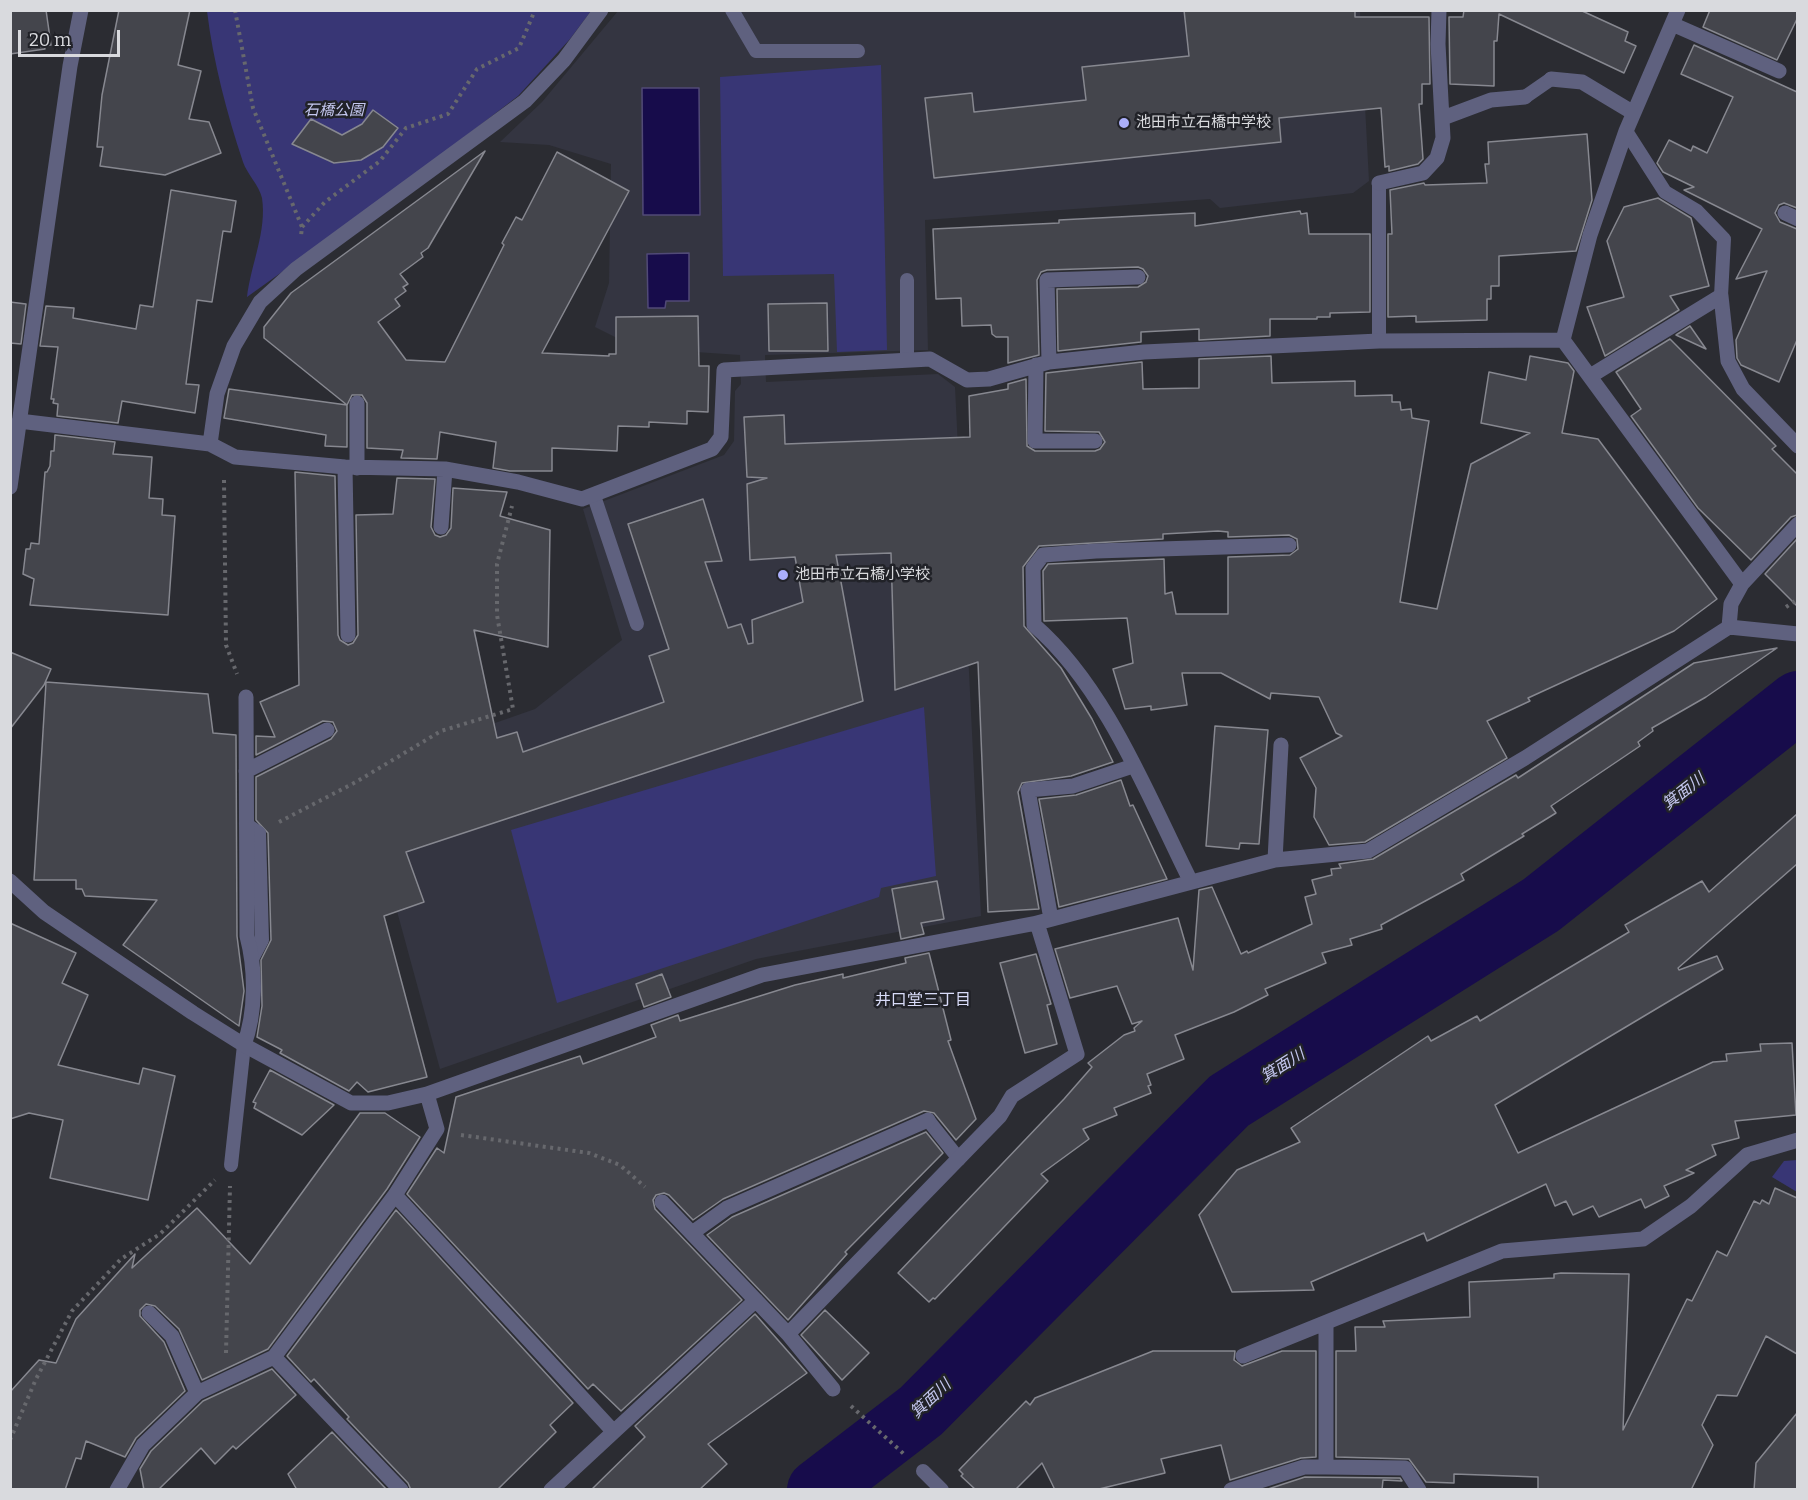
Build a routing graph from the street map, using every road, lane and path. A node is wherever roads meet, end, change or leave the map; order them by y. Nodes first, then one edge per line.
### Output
1 (81, 10) edge
2 (235, 10) edge
3 (535, 10) edge
4 (601, 10) edge
5 (732, 10) edge
6 (1440, 10) edge
7 (1675, 17) edge
8 (858, 51) dead end
9 (1779, 71) dead end
10 (1551, 79) joint
11 (1525, 97) joint
12 (1632, 112) junction
13 (1443, 118) junction
14 (1626, 131) junction
15 (1379, 183) joint
16 (302, 227) junction
17 (296, 269) junction
18 (1138, 277) dead end
19 (907, 280) dead end
20 (1721, 296) junction
21 (1563, 340) junction
22 (1379, 341) junction
23 (907, 360) junction
24 (1042, 364) junction
25 (18, 368) edge
26 (1592, 375) junction
27 (357, 403) dead end
28 (20, 421) junction
29 (1095, 441) dead end
30 (1797, 446) edge
31 (214, 447) junction
32 (351, 468) junction
33 (445, 469) junction
34 (518, 482) junction
35 (10, 487) edge
36 (594, 496) junction
37 (1797, 524) edge
38 (441, 527) dead end
39 (1289, 545) dead end
40 (1742, 584) junction
41 (637, 624) dead end
42 (1729, 627) junction
43 (1797, 634) edge
44 (348, 635) dead end
45 (246, 698) joint
46 (327, 730) dead end
47 (1281, 745) dead end
48 (1133, 766) junction
49 (246, 771) junction
50 (252, 828) junction
51 (1275, 860) junction
52 (1190, 880) junction
53 (10, 881) edge
54 (1044, 921) junction
55 (244, 1045) junction
56 (427, 1094) junction
57 (928, 1120) joint
58 (437, 1129) junction
59 (1797, 1140) edge
60 (959, 1159) junction
61 (231, 1165) junction
62 (395, 1195) junction
63 (662, 1202) joint
64 (692, 1233) junction
65 (756, 1300) junction
66 (148, 1313) dead end
67 (1326, 1323) junction
68 (788, 1334) junction
69 (1243, 1356) dead end
70 (274, 1357) junction
71 (225, 1378) junction
72 (833, 1389) joint
73 (197, 1393) junction
74 (612, 1430) junction
75 (10, 1440) edge
76 (1326, 1467) junction
77 (922, 1471) joint
78 (124, 1486) edge
79 (401, 1490) edge
80 (551, 1490) edge
81 (942, 1490) edge
82 (1231, 1490) edge
83 (1419, 1490) edge

1 - 25 street
2 - 16 path
3 - 16 path
4 - 17 street
5 - 8 lane
6 - 13 street
7 - 9 street
7 - 12 street
10 - 11 lane
10 - 12 street
11 - 13 street
12 - 14 street
13 - 15 street
14 - 20 lane
14 - 21 street
15 - 22 lane
16 - 17 path
17 - 31 street
18 - 24 street
19 - 23 lane
20 - 26 street
20 - 30 street
21 - 22 street
21 - 26 street
22 - 24 street
23 - 24 street
23 - 36 street
24 - 29 street
25 - 28 street
26 - 40 street
27 - 32 street
28 - 31 street
28 - 35 street
31 - 32 street
31 - 45 path
32 - 33 street
32 - 44 street
33 - 34 street
33 - 38 street
34 - 36 street
34 - 50 path
36 - 41 lane
37 - 40 street
39 - 48 street
40 - 42 street
42 - 43 street
42 - 51 street
45 - 49 street
46 - 49 street
47 - 51 street
48 - 52 street
48 - 54 street
49 - 50 street
50 - 55 street
51 - 52 street
52 - 54 street
53 - 55 street
54 - 56 street
54 - 60 street
55 - 56 street
55 - 61 lane
56 - 58 street
57 - 60 lane
57 - 64 street
58 - 62 street
58 - 63 path
59 - 67 street
60 - 68 street
61 - 71 path
61 - 75 path
62 - 70 street
62 - 74 street
63 - 64 street
64 - 65 street
65 - 68 street
65 - 74 street
66 - 73 street
67 - 69 street
67 - 76 street
68 - 72 street
70 - 71 street
70 - 79 street
71 - 73 street
72 - 77 path
73 - 78 street
74 - 80 street
76 - 82 street
76 - 83 street
77 - 81 lane

